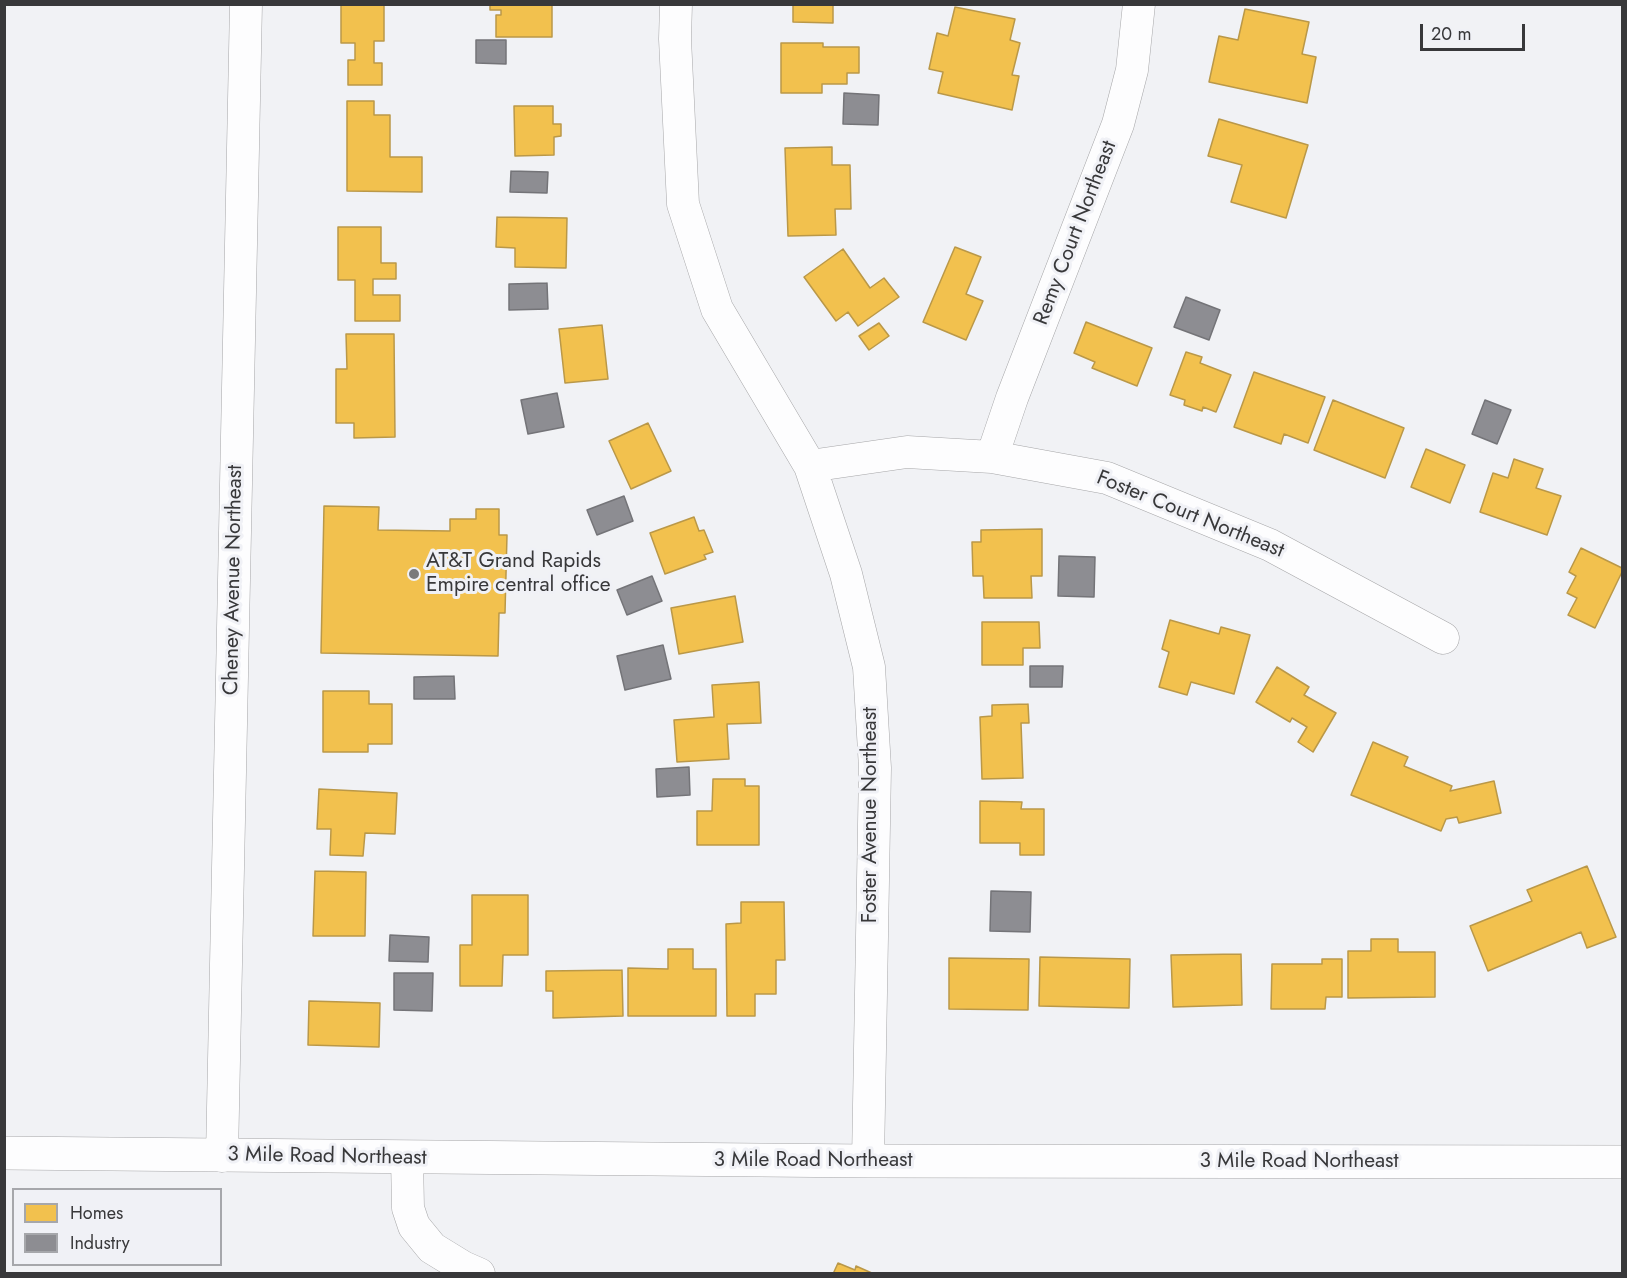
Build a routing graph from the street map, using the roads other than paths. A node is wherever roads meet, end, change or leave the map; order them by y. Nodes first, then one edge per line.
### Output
1 (246, 4) edge
2 (676, 4) edge
3 (1139, 4) edge
4 (992, 457) junction
5 (810, 466) junction
6 (1443, 638) dead end
7 (4, 1153) edge
8 (222, 1156) junction
9 (407, 1158) junction
10 (868, 1161) junction
11 (1623, 1162) edge
12 (479, 1274) edge

1 - 8 street, Cheney Avenue Northeast
2 - 5 street, Foster Avenue Northeast
3 - 4 street, Remy Court Northeast
4 - 5 street, Foster Court Northeast
4 - 6 street, Foster Court Northeast
5 - 10 street, Foster Avenue Northeast
7 - 8 main road, 3 Mile Road Northeast
8 - 9 main road, 3 Mile Road Northeast
9 - 10 main road, 3 Mile Road Northeast
9 - 12 street
10 - 11 main road, 3 Mile Road Northeast

